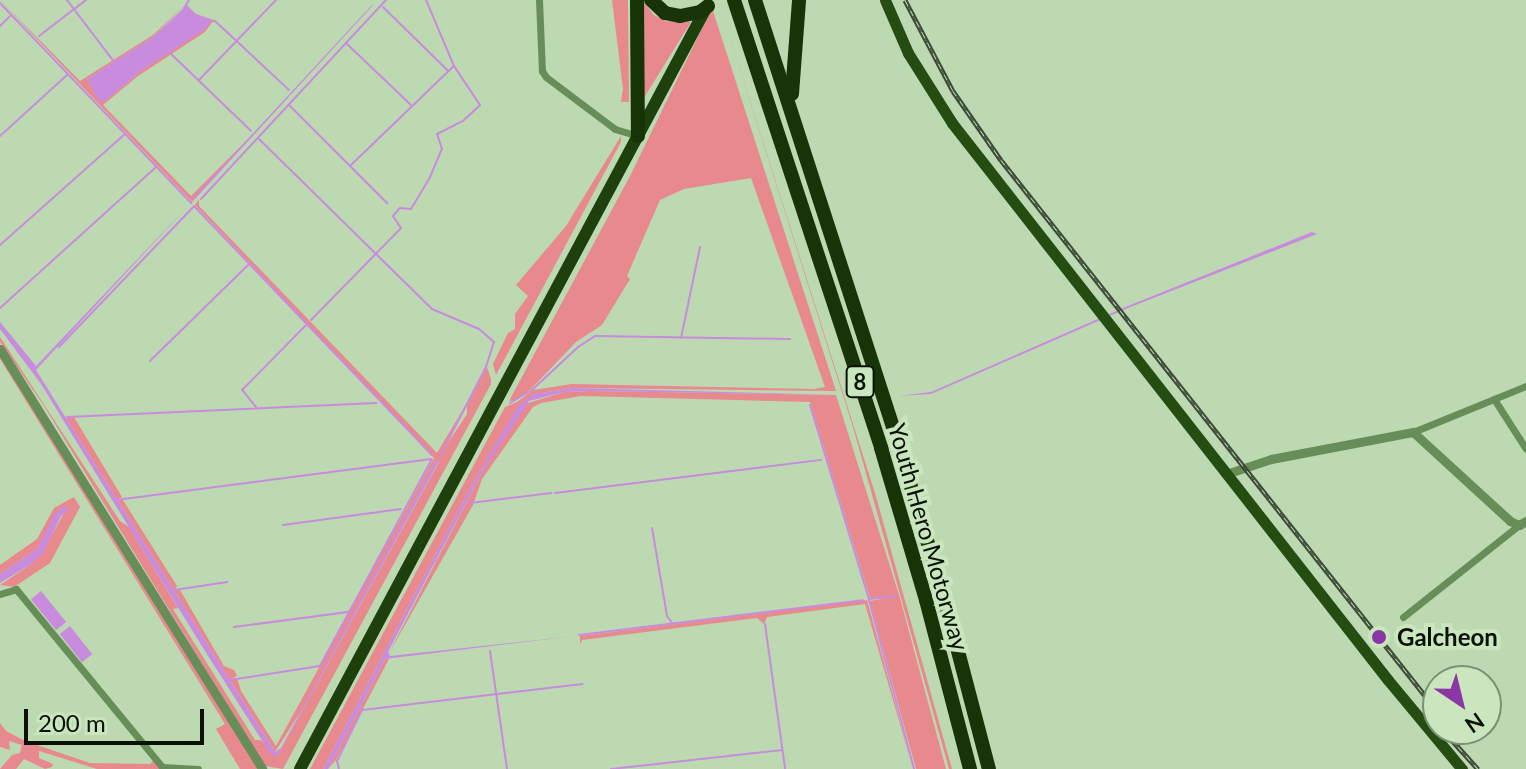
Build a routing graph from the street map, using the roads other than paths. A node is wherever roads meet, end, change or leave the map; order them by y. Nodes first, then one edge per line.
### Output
1 (539, 0) edge
2 (637, 0) edge
3 (651, 0) edge
4 (734, 0) edge
5 (755, 0) edge
6 (799, 0) edge
7 (885, 0) edge
8 (710, 3) edge
9 (794, 114) junction
10 (638, 136) junction
11 (0, 349) edge
12 (1526, 386) edge
13 (1494, 399) junction
14 (1413, 432) junction
15 (1526, 449) edge
16 (1226, 474) junction
17 (1523, 523) edge
18 (0, 594) edge
19 (1403, 617) dead end
20 (198, 769) edge
21 (262, 769) edge
22 (300, 769) edge
23 (970, 769) edge
24 (989, 769) edge
25 (1462, 769) edge

1 - 10 street
2 - 10 highway
3 - 8 highway
4 - 23 highway, Youth Hero Motorway / 8
5 - 9 highway, Youth Hero Motorway / 8
6 - 9 highway
7 - 16 main road
8 - 10 highway
9 - 24 highway, Youth Hero Motorway / 8
10 - 22 highway
11 - 21 street
12 - 13 street
13 - 14 street
13 - 15 street
14 - 16 street
14 - 17 street
16 - 25 main road
17 - 19 street
18 - 20 street

